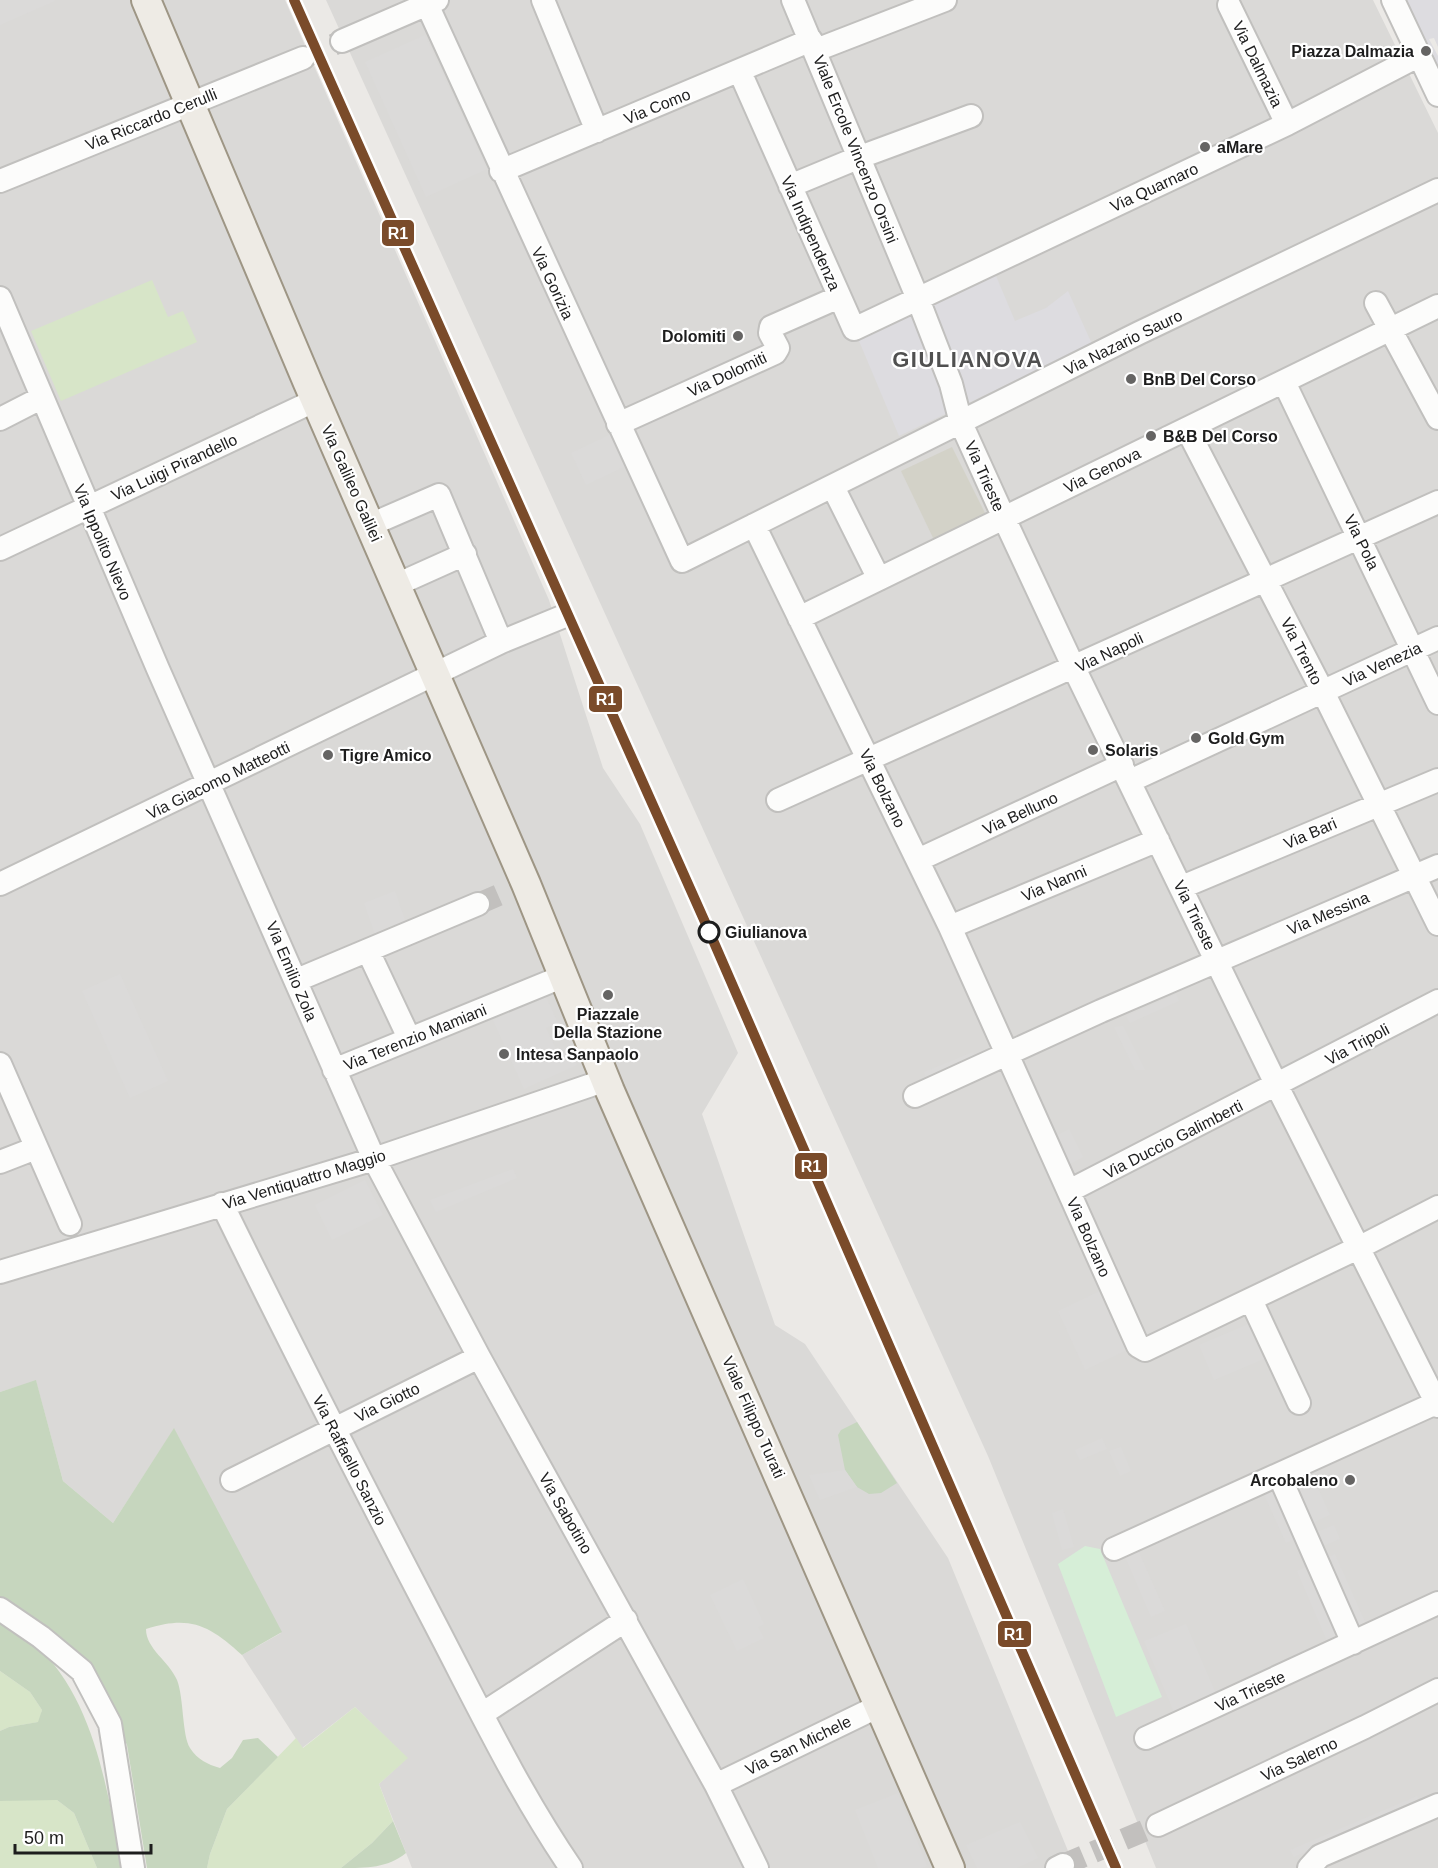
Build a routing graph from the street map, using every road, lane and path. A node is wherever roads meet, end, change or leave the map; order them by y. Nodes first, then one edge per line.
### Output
1 (146, 0) edge
2 (543, 0) edge
3 (793, 0) edge
4 (945, 0) edge
5 (1393, 0) edge
6 (429, 1) edge
7 (1229, 5) dead end
8 (342, 41) tunnel mouth
9 (814, 45) junction
10 (1420, 55) junction
11 (303, 58) tunnel mouth
12 (740, 72) junction
13 (1438, 95) edge
14 (190, 104) junction
15 (971, 116) dead end
16 (1287, 124) junction
17 (597, 131) junction
18 (860, 157) junction
19 (501, 171) junction
20 (0, 181) edge
21 (790, 186) junction
22 (1438, 190) edge
23 (839, 297) junction
24 (918, 299) junction
25 (1376, 303) dead end
26 (1438, 306) edge
27 (2, 307) edge
28 (1392, 329) junction
29 (1284, 382) junction
30 (41, 398) junction
31 (316, 400) junction
32 (959, 415) junction
33 (1438, 417) edge
34 (0, 418) edge
35 (618, 424) junction
36 (1187, 429) junction
37 (833, 487) junction
38 (1438, 501) edge
39 (89, 507) junction
40 (1004, 518) junction
41 (370, 525) junction
42 (754, 525) junction
43 (1360, 538) junction
44 (0, 549) edge
45 (465, 554) junction
46 (682, 561) joint
47 (879, 579) junction
48 (1266, 580) junction
49 (396, 585) junction
50 (562, 617) dead end
51 (799, 618) junction
52 (1438, 638) edge
53 (501, 642) junction
54 (1413, 650) junction
55 (1074, 668) junction
56 (435, 676) junction
57 (1323, 692) junction
58 (1438, 703) edge
59 (868, 759) junction
60 (1126, 773) junction
61 (1438, 780) edge
62 (210, 784) junction
63 (778, 800) dead end
64 (1379, 804) junction
65 (1158, 840) junction
66 (918, 861) junction
67 (1438, 866) edge
68 (1414, 876) junction
69 (0, 884) edge
70 (1182, 887) junction
71 (478, 904) tunnel mouth
72 (1438, 924) edge
73 (950, 927) junction
74 (368, 951) junction
75 (1218, 961) junction
76 (562, 971) junction
77 (297, 980) junction
78 (1438, 1001) edge
79 (409, 1038) junction
80 (1007, 1054) junction
81 (0, 1064) edge
82 (334, 1070) junction
83 (606, 1080) junction
84 (1276, 1086) junction
85 (915, 1096) dead end
86 (36, 1148) junction
87 (374, 1158) junction
88 (0, 1162) edge
89 (1069, 1191) junction
90 (222, 1204) junction
91 (1438, 1207) edge
92 (70, 1224) dead end
93 (1360, 1247) junction
94 (0, 1272) edge
95 (1251, 1300) junction
96 (479, 1357) junction
97 (1299, 1403) dead end
98 (1437, 1405) edge
99 (333, 1428) junction
100 (1279, 1475) junction
101 (232, 1480) dead end
102 (1114, 1549) dead end
103 (1438, 1603) edge
104 (0, 1609) edge
105 (626, 1620) junction
106 (1353, 1643) junction
107 (1438, 1690) edge
108 (881, 1705) junction
109 (482, 1714) junction
110 (1146, 1738) dead end
111 (716, 1785) junction
112 (1438, 1805) edge
113 (1158, 1825) tunnel mouth
114 (133, 1868) edge
115 (571, 1868) edge
116 (757, 1868) edge
117 (950, 1868) edge
118 (1309, 1868) edge

1 - 14 main road, Via Galileo Galilei
2 - 17 street
3 - 9 street, Viale Ercole Vincenzo Orsini
4 - 9 street, Via Como
5 - 10 street
6 - 8 street
6 - 19 street, Via Gorizia
7 - 16 street, Via Dalmazia
9 - 12 street, Via Como
9 - 18 street, Viale Ercole Vincenzo Orsini
10 - 13 street
10 - 16 street, Via Quarnaro
11 - 14 street, Via Riccardo Cerulli
12 - 17 street, Via Como
12 - 21 street, Via Indipendenza
14 - 20 street, Via Riccardo Cerulli
14 - 31 main road, Via Galileo Galilei
15 - 18 street
16 - 24 street, Via Quarnaro
17 - 19 street, Via Como
18 - 21 street
18 - 24 street, Viale Ercole Vincenzo Orsini
19 - 35 street, Via Gorizia
21 - 23 street, Via Indipendenza
22 - 32 street, Via Nazario Sauro
23 - 24 street, Via Indipendenza
23 - 35 street, Via Dolomiti
24 - 32 street, Viale Ercole Vincenzo Orsini
25 - 28 street
26 - 28 street, Via Genova
27 - 30 street, Via Ippolito Nievo
28 - 29 street, Via Genova
28 - 33 street
29 - 36 street, Via Genova
29 - 43 street, Via Pola
30 - 34 street
30 - 39 street, Via Ippolito Nievo
31 - 39 street, Via Luigi Pirandello
31 - 41 main road, Via Galileo Galilei
32 - 37 street, Via Nazario Sauro
32 - 40 street, Via Trieste
35 - 46 street, Via Gorizia
36 - 40 street, Via Genova
36 - 48 street, Via Trento
37 - 42 street, Via Nazario Sauro
37 - 47 street
38 - 43 street, Via Napoli
39 - 44 street, Via Luigi Pirandello
39 - 62 street, Via Ippolito Nievo
40 - 47 street, Via Genova
40 - 55 street, Via Trieste
41 - 45 street
41 - 49 main road, Via Galileo Galilei
42 - 46 street, Via Nazario Sauro
42 - 51 street, Via Bolzano
43 - 48 street, Via Napoli
43 - 54 street, Via Pola
45 - 49 street
45 - 53 street
47 - 51 street, Via Genova
48 - 55 street, Via Napoli
48 - 57 street, Via Trento
49 - 56 main road, Via Galileo Galilei
50 - 53 street
51 - 59 street, Via Bolzano
52 - 54 street, Via Venezia
53 - 56 street
54 - 57 street, Via Venezia
54 - 58 street, Via Pola
55 - 59 street, Via Napoli
55 - 60 street, Via Trieste
56 - 62 street, Via Giacomo Matteotti
56 - 76 main road, Via Galileo Galilei
57 - 60 street, Via Venezia
57 - 64 street, Via Trento
59 - 63 street, Via Napoli
59 - 66 street, Via Bolzano
60 - 65 street, Via Trieste
60 - 66 street, Via Belluno
61 - 64 street, Via Bari
62 - 69 street, Via Giacomo Matteotti
62 - 77 street, Via Emilio Zola
64 - 68 street, Via Trento
64 - 70 street, Via Bari
65 - 70 street, Via Trieste
65 - 73 street, Via Nanni
66 - 73 street, Via Bolzano
67 - 68 street, Via Messina
68 - 72 street, Via Trento
68 - 75 street, Via Messina
70 - 75 street, Via Trieste
71 - 74 street
73 - 80 street, Via Bolzano
74 - 77 street
74 - 79 street
75 - 80 street
75 - 84 street, Via Trieste
76 - 79 street, Via Terenzio Mamiani
76 - 83 main road, Viale Filippo Turati
77 - 82 street, Via Emilio Zola
78 - 84 street, Via Tripoli
79 - 82 street, Via Terenzio Mamiani
80 - 85 street
80 - 89 street, Via Bolzano
81 - 86 street
82 - 87 street, Via Emilio Zola
83 - 87 street, Via Ventiquattro Maggio
83 - 108 main road, Viale Filippo Turati
84 - 89 street, Via Duccio Galimberti
84 - 93 street, Via Trieste
86 - 88 street
86 - 92 street
87 - 90 street, Via Ventiquattro Maggio
87 - 96 street, Via Sabotino
89 - 95 street, Via Bolzano
90 - 94 street, Via Ventiquattro Maggio
90 - 99 street, Via Raffaello Sanzio
91 - 93 street
93 - 95 street
93 - 98 street, Via Trieste
95 - 97 street
96 - 99 street, Via Giotto
96 - 105 street, Via Sabotino
98 - 100 street, Via Trieste
99 - 101 street, Via Giotto
99 - 109 street, Via Raffaello Sanzio
100 - 102 street, Via Trieste
100 - 106 street
103 - 106 street, Via Trieste
104 - 114 street
105 - 109 street
105 - 111 street, Via Sabotino
106 - 110 street, Via Trieste
107 - 113 street, Via Salerno
108 - 111 street, Via San Michele
108 - 117 main road, Viale Filippo Turati
109 - 115 street, Via Raffaello Sanzio
111 - 116 street, Via Sabotino
112 - 118 street

